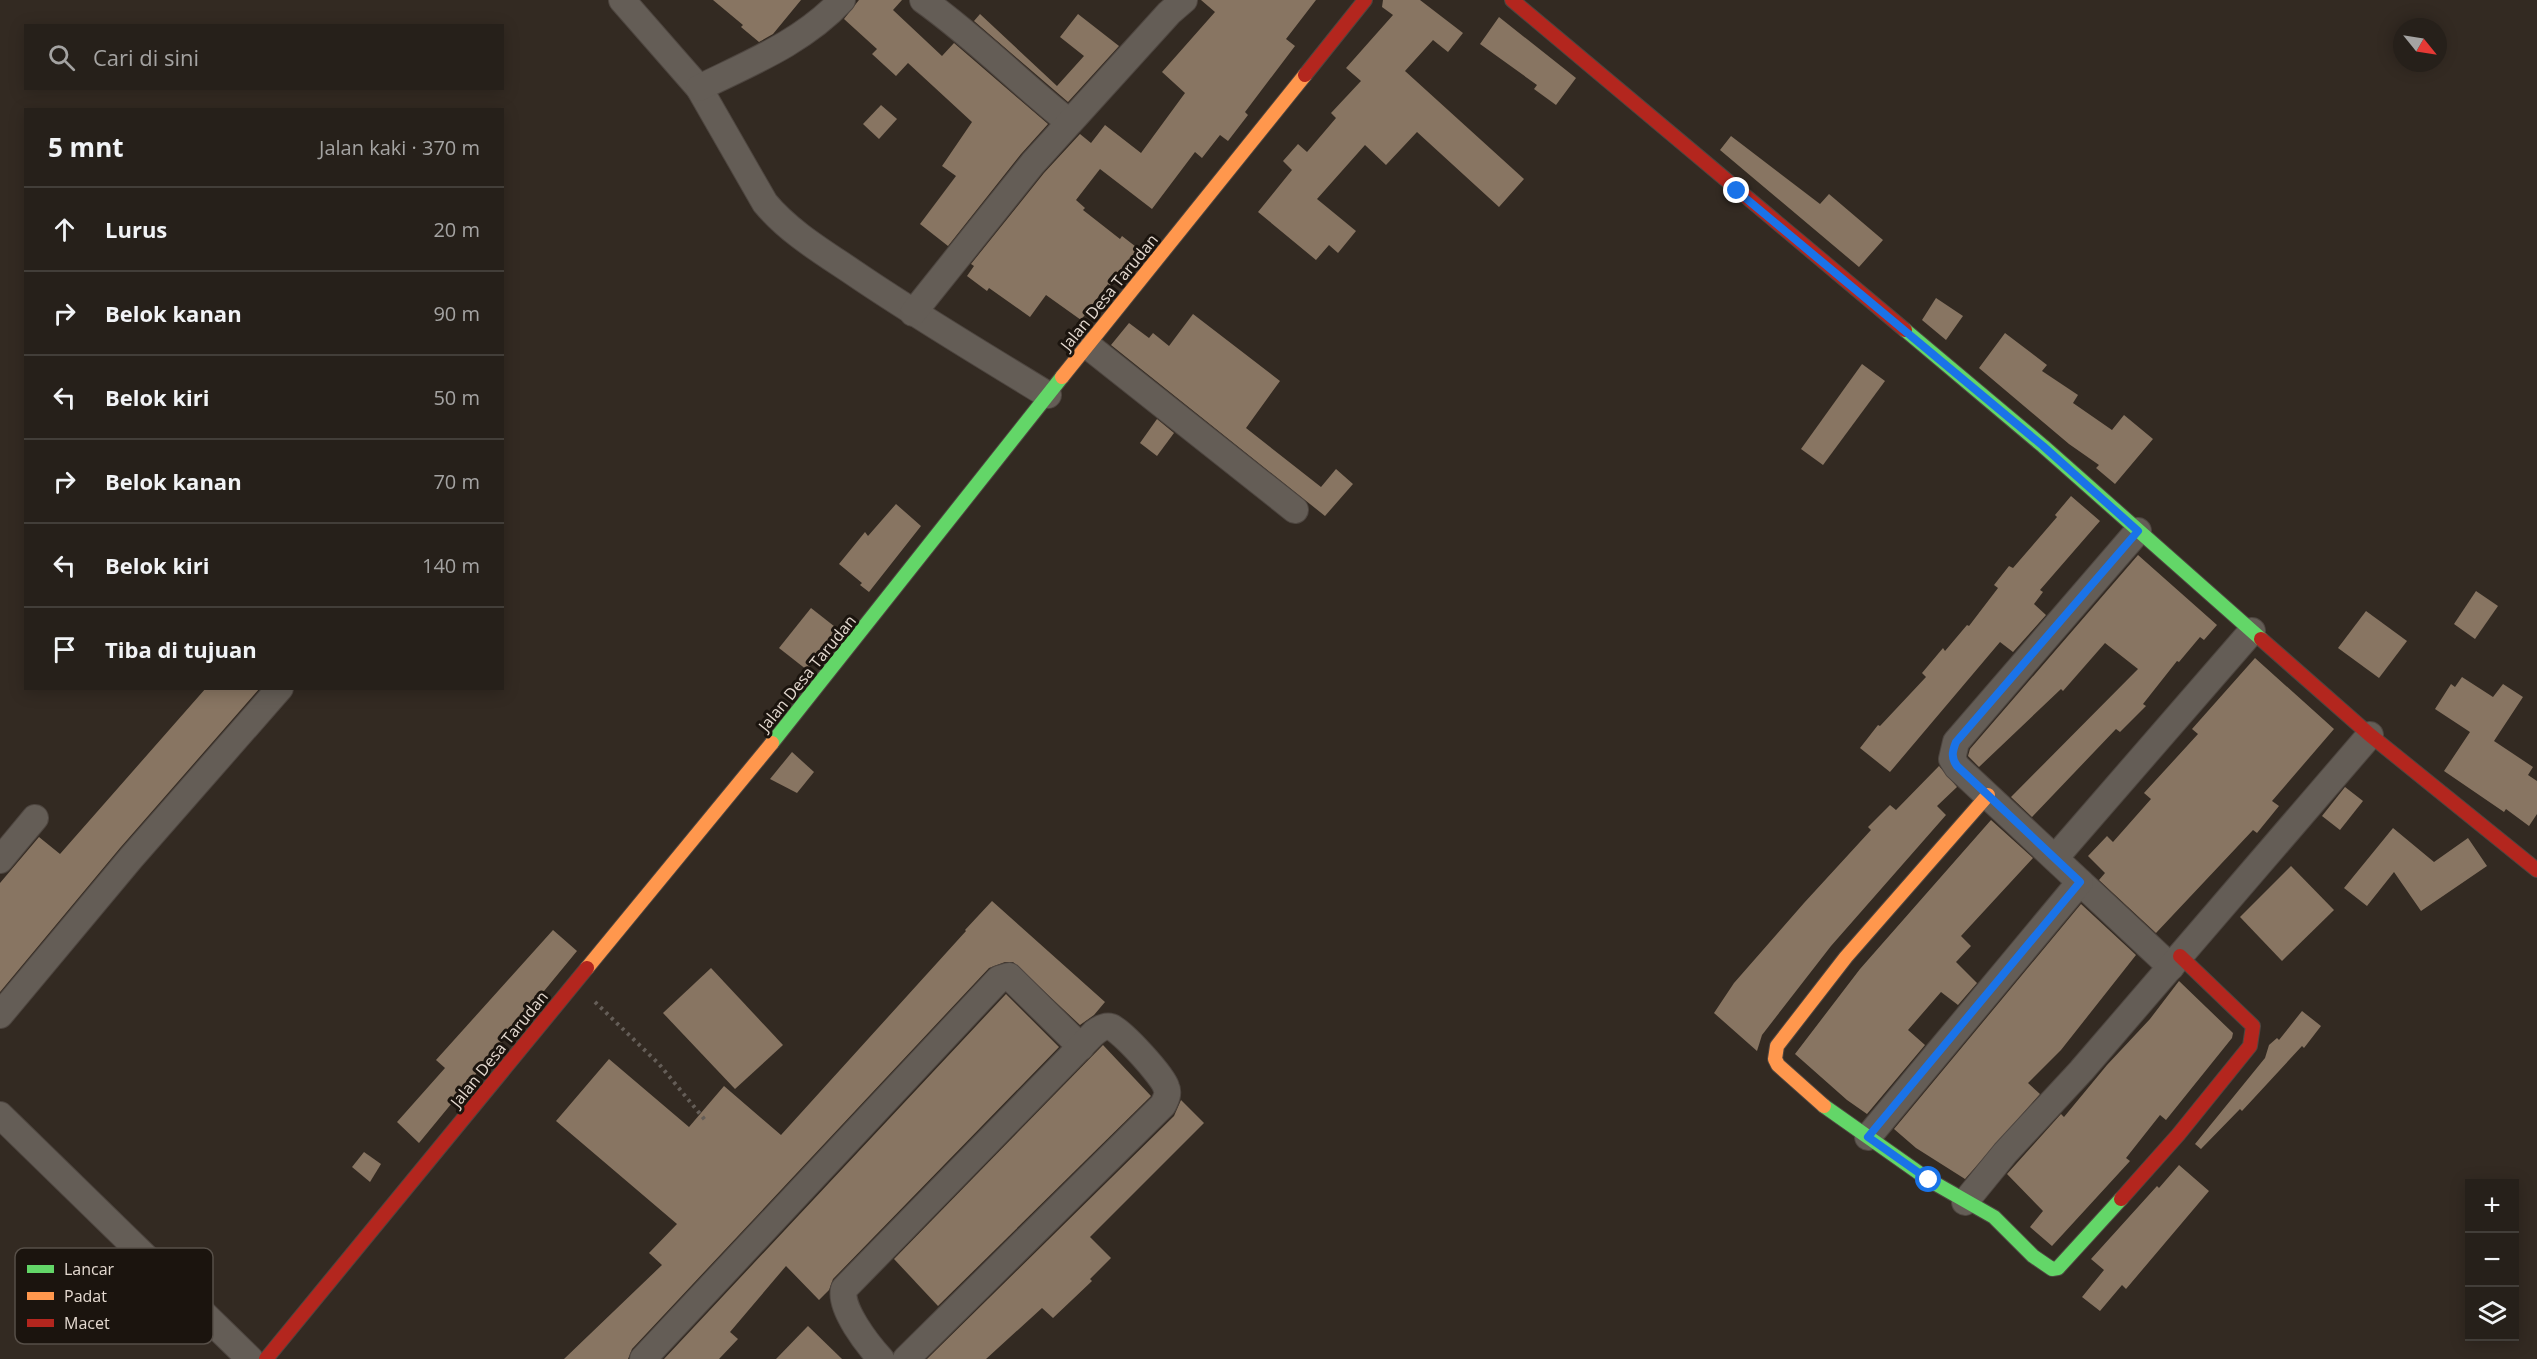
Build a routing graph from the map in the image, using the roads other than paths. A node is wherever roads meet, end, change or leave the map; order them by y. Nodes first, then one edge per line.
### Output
1 (622, 0) edge
2 (842, 0) edge
3 (923, 0) edge
4 (1365, 0) edge
5 (1512, 0) edge
6 (1169, 4) edge
7 (699, 88) junction
8 (1069, 122) junction
9 (920, 304) junction
10 (1087, 345) junction
11 (1048, 395) junction
12 (1295, 510) dead end
13 (2138, 531) junction
14 (2252, 631) junction
15 (278, 690) edge
16 (2370, 735) junction
17 (1988, 795) junction
18 (35, 818) dead end
19 (2055, 858) junction
20 (0, 860) edge
21 (2537, 870) edge
22 (2080, 882) junction
23 (2176, 962) junction
24 (0, 1015) edge
25 (1081, 1047) junction
26 (0, 1115) edge
27 (1868, 1137) junction
28 (1965, 1202) junction
29 (136, 1248) edge
30 (213, 1323) edge
31 (871, 1355) edge
32 (250, 1359) edge
33 (266, 1359) edge
34 (643, 1359) edge
35 (906, 1359) edge

1 - 7 street
2 - 7 street
3 - 8 street
4 - 10 street, Jalan Desa Tarudan
5 - 13 street
6 - 8 street
7 - 9 street
8 - 9 street
9 - 11 street
10 - 11 street, Jalan Desa Tarudan
10 - 12 street
11 - 33 street, Jalan Desa Tarudan
13 - 14 street
13 - 17 street
14 - 16 street
14 - 19 street
15 - 24 street
16 - 21 street
16 - 23 street
17 - 19 street
17 - 27 street
18 - 20 street
19 - 22 street
22 - 23 street
22 - 27 street
23 - 28 street
23 - 28 street
25 - 31 street
25 - 34 street
25 - 35 street
26 - 29 street
27 - 28 street
30 - 32 street

